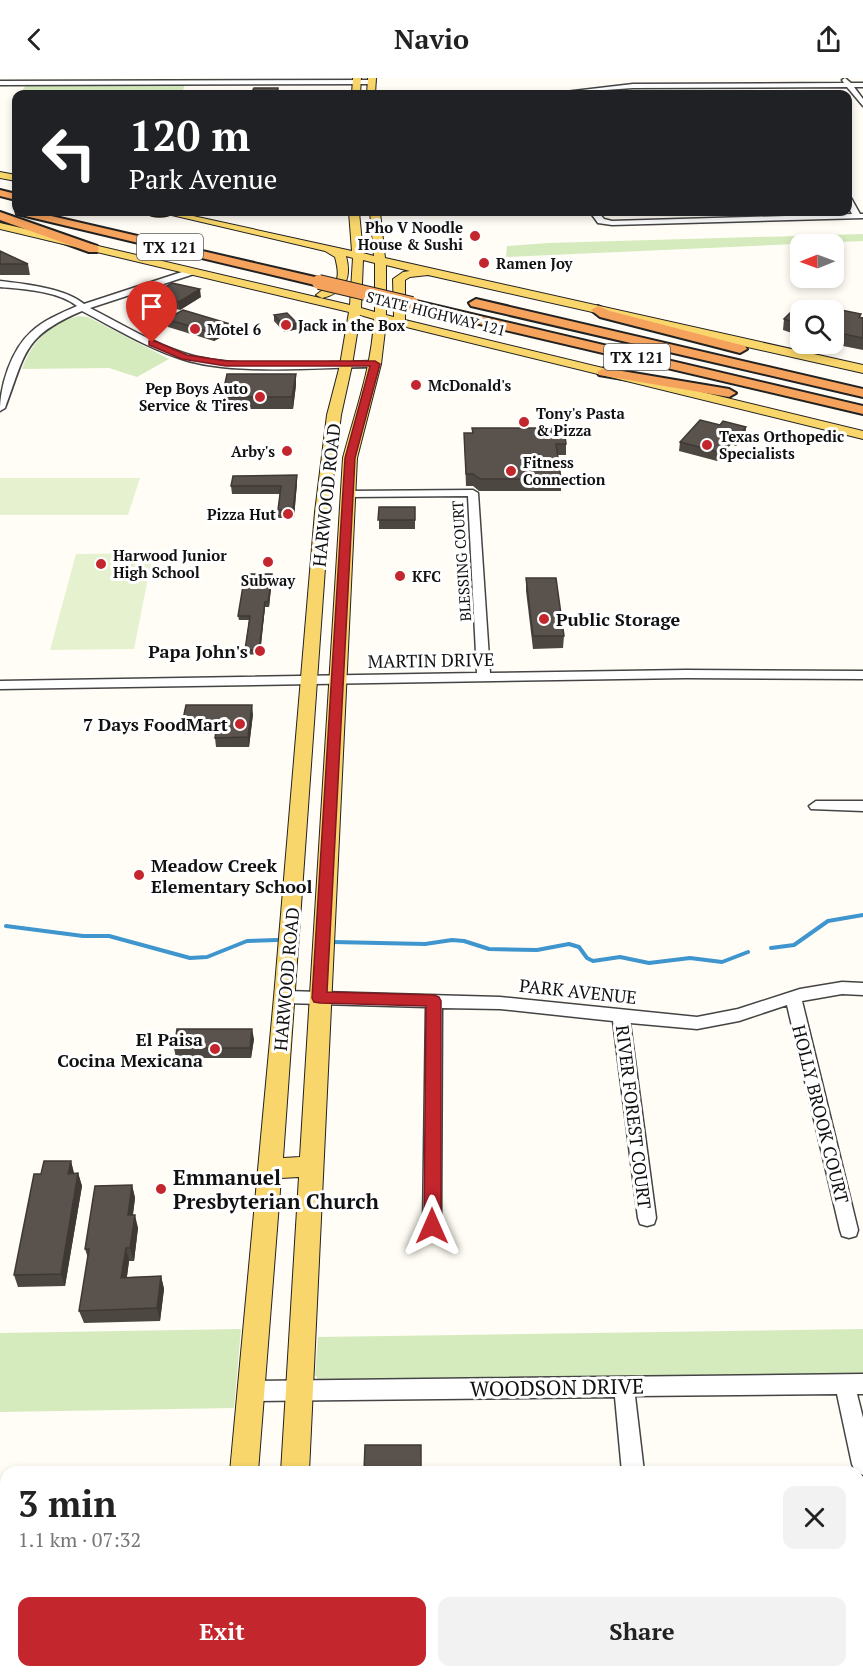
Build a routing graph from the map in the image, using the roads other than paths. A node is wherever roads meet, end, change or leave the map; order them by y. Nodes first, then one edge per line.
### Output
1 (170, 80) edge
2 (261, 80) edge
3 (357, 80) edge
4 (372, 80) edge
5 (42, 81) edge
6 (846, 82) edge
7 (0, 83) edge
8 (705, 85) junction
9 (776, 85) junction
10 (863, 85) edge
11 (633, 86) junction
12 (575, 90) edge
13 (634, 90) edge
14 (708, 90) edge
15 (779, 90) edge
16 (863, 104) edge
17 (0, 216) edge
18 (40, 216) edge
19 (183, 216) edge
20 (354, 216) edge
21 (376, 216) edge
22 (596, 216) edge
23 (682, 216) edge
24 (754, 216) edge
25 (684, 221) junction
26 (0, 226) edge
27 (355, 239) junction
28 (381, 240) junction
29 (327, 248) junction
30 (93, 249) junction
31 (358, 256) junction
32 (380, 261) junction
33 (332, 270) dead end
34 (191, 273) junction
35 (433, 273) junction
36 (0, 284) edge
37 (412, 288) dead end
38 (305, 298) junction
39 (458, 299) dead end
40 (84, 308) junction
41 (356, 310) junction
42 (598, 310) junction
43 (380, 316) junction
44 (352, 323) junction
45 (423, 328) junction
46 (378, 346) junction
47 (375, 364) junction
48 (346, 365) junction
49 (863, 369) edge
50 (604, 372) junction
51 (863, 382) edge
52 (863, 393) edge
53 (0, 408) edge
54 (863, 410) edge
55 (333, 419) junction
56 (863, 419) edge
57 (359, 420) junction
58 (863, 435) edge
59 (324, 494) junction
60 (348, 494) junction
61 (318, 572) junction
62 (343, 576) junction
63 (863, 675) edge
64 (484, 678) junction
65 (309, 680) junction
66 (336, 680) junction
67 (0, 685) edge
68 (332, 775) junction
69 (301, 776) junction
70 (816, 806) dead end
71 (863, 806) edge
72 (863, 989) edge
73 (285, 997) junction
74 (793, 997) junction
75 (320, 998) junction
76 (434, 1001) junction
77 (621, 1016) junction
78 (313, 1167) junction
79 (270, 1168) junction
80 (647, 1218) dead end
81 (432, 1226) dead end
82 (849, 1230) dead end
83 (854, 1384) edge
84 (624, 1387) junction
85 (300, 1390) junction
86 (252, 1391) junction
87 (863, 1464) edge
88 (245, 1466) edge
89 (295, 1466) edge
90 (632, 1466) edge

1 - 2 street
1 - 5 street
2 - 3 street
3 - 4 street
5 - 7 street
6 - 9 street
6 - 10 street
6 - 16 street
8 - 9 street
8 - 11 street
8 - 14 street
9 - 15 street
11 - 12 street
11 - 13 street
17 - 30 highway
18 - 54 highway, TX 121, bridge
19 - 29 main road
20 - 27 main road, HARWOOD ROAD
21 - 28 main road, HARWOOD ROAD
22 - 25 street
23 - 25 street
24 - 25 street
26 - 30 main road, STATE HIGHWAY 121
27 - 29 main road
27 - 31 main road, HARWOOD ROAD
28 - 32 main road, HARWOOD ROAD
28 - 35 main road
29 - 31 main road
29 - 38 main road
30 - 34 main road, STATE HIGHWAY 121
31 - 32 main road
31 - 41 main road, HARWOOD ROAD
32 - 35 main road
32 - 43 main road, HARWOOD ROAD
33 - 37 highway
34 - 38 main road, STATE HIGHWAY 121
34 - 40 street
35 - 42 main road
35 - 45 main road
36 - 40 street
38 - 41 main road, STATE HIGHWAY 121
38 - 44 main road
39 - 52 highway, TX 121
40 - 48 street
40 - 53 street
41 - 43 main road, STATE HIGHWAY 121
41 - 44 main road, HARWOOD ROAD
42 - 49 main road
42 - 51 highway
43 - 45 main road, STATE HIGHWAY 121
43 - 46 main road, HARWOOD ROAD
44 - 48 main road, HARWOOD ROAD
45 - 46 main road
45 - 50 main road, STATE HIGHWAY 121
46 - 47 main road, HARWOOD ROAD
47 - 48 street
47 - 57 main road, HARWOOD ROAD
48 - 55 main road, HARWOOD ROAD
50 - 56 highway
50 - 58 main road, STATE HIGHWAY 121
55 - 57 main road
55 - 59 main road, HARWOOD ROAD
57 - 60 main road, HARWOOD ROAD
59 - 60 main road
59 - 61 main road, HARWOOD ROAD
60 - 62 main road, HARWOOD ROAD
60 - 64 street, BLESSING COURT
61 - 62 main road
61 - 65 main road, HARWOOD ROAD
62 - 66 main road, HARWOOD ROAD
63 - 64 street, MARTIN DRIVE
64 - 66 street, MARTIN DRIVE
65 - 66 street, MARTIN DRIVE
65 - 67 street, MARTIN DRIVE
65 - 69 main road, HARWOOD ROAD
66 - 68 main road, HARWOOD ROAD
68 - 69 main road
68 - 75 main road, HARWOOD ROAD
69 - 73 main road, HARWOOD ROAD
70 - 71 street
72 - 74 street, PARK AVENUE
73 - 75 street, PARK AVENUE
73 - 79 main road, HARWOOD ROAD
74 - 77 street, PARK AVENUE
74 - 82 street, HOLLY BROOK COURT
75 - 76 street, PARK AVENUE
75 - 78 main road, HARWOOD ROAD
76 - 77 street, PARK AVENUE
76 - 81 street
77 - 80 street, RIVER FOREST COURT
78 - 79 main road
78 - 85 main road, HARWOOD ROAD
79 - 86 main road, HARWOOD ROAD
83 - 84 street, WOODSON DRIVE
83 - 87 street
84 - 85 street, WOODSON DRIVE
84 - 90 street
85 - 86 street, WOODSON DRIVE
85 - 89 main road, HARWOOD ROAD
86 - 88 main road, HARWOOD ROAD

